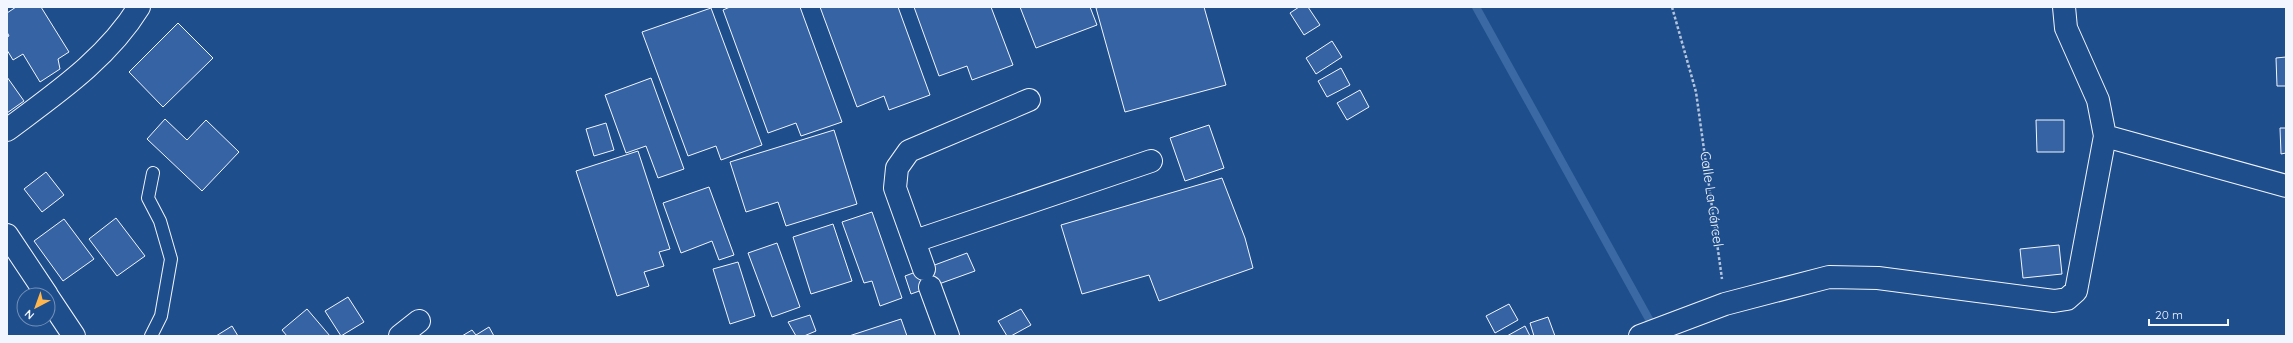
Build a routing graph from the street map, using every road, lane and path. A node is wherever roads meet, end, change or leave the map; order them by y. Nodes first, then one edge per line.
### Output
1 (139, 7) edge
2 (1672, 7) edge
3 (2064, 7) edge
4 (1029, 100) dead end
5 (7, 130) edge
6 (2105, 136) junction
7 (1151, 161) dead end
8 (153, 173) dead end
9 (2286, 186) edge
10 (7, 235) edge
11 (915, 241) junction
12 (41, 287) edge
13 (1725, 304) junction
14 (56, 309) edge
15 (419, 321) dead end
16 (74, 336) edge
17 (151, 336) edge
18 (400, 336) edge
19 (948, 336) edge
20 (1640, 336) edge

1 - 5 street
2 - 13 path, Calle La Cárcel
3 - 6 street
4 - 11 street
6 - 9 street
6 - 13 street
7 - 11 street
8 - 17 lane
10 - 12 street
11 - 19 street
13 - 20 street
14 - 16 street
15 - 18 street

